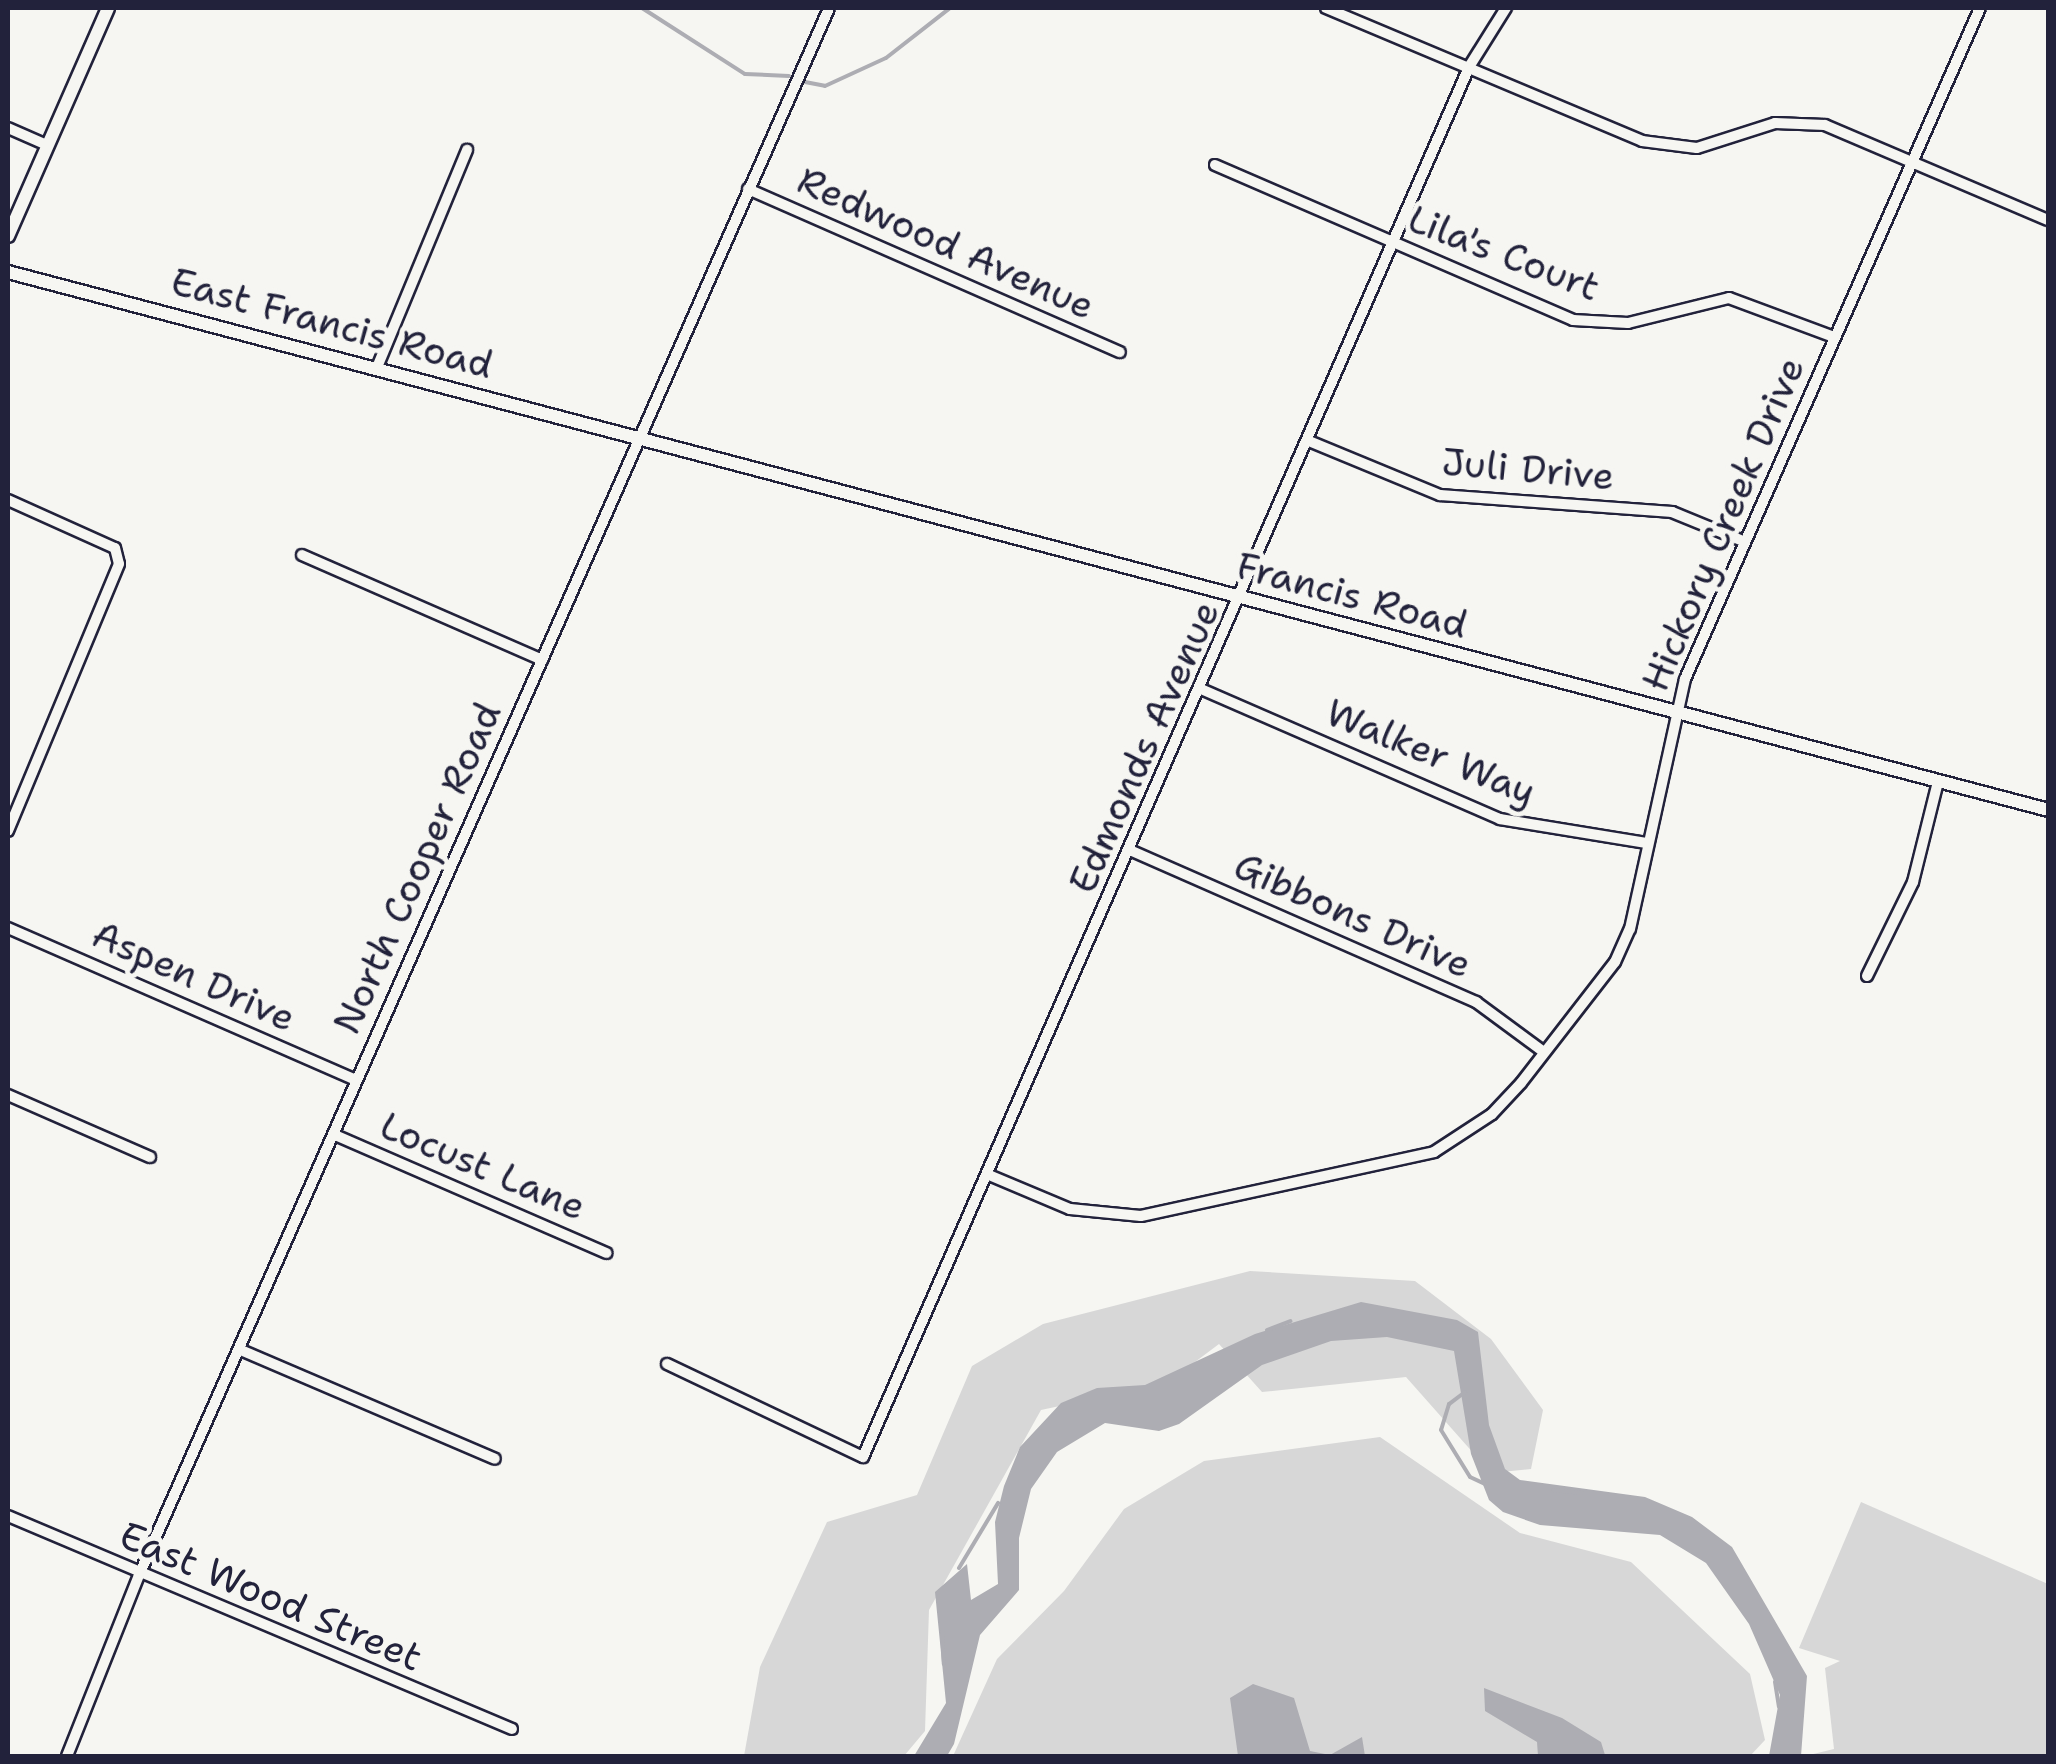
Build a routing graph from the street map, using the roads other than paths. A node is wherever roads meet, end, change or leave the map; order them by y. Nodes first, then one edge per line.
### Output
1 (108, 8) edge
2 (829, 8) edge
3 (1326, 8) edge
4 (1506, 8) edge
5 (1980, 8) edge
6 (1469, 67) junction
7 (8, 128) edge
8 (47, 145) junction
9 (467, 150) dead end
10 (1912, 160) junction
11 (1215, 165) dead end
12 (748, 189) junction
13 (2048, 220) edge
14 (8, 236) edge
15 (1392, 242) junction
16 (8, 272) edge
17 (1834, 337) junction
18 (1120, 352) dead end
19 (378, 365) junction
20 (641, 435) junction
21 (1309, 441) junction
22 (8, 500) edge
23 (1745, 542) junction
24 (302, 555) dead end
25 (1242, 596) junction
26 (542, 660) junction
27 (1201, 688) junction
28 (1676, 712) junction
29 (1938, 782) junction
30 (2048, 810) edge
31 (8, 830) edge
32 (1646, 843) junction
33 (1132, 851) junction
34 (8, 928) edge
35 (1867, 976) dead end
36 (1541, 1050) junction
37 (356, 1080) junction
38 (8, 1095) edge
39 (336, 1135) junction
40 (150, 1157) dead end
41 (989, 1175) junction
42 (607, 1253) dead end
43 (240, 1350) junction
44 (667, 1364) dead end
45 (495, 1459) dead end
46 (8, 1516) edge
47 (139, 1575) junction
48 (512, 1729) dead end
49 (67, 1756) edge

1 - 8 street
2 - 12 street, North Cooper Road
3 - 6 street
4 - 6 street, Edmonds Avenue
5 - 10 street, Hickory Creek Drive
6 - 10 street
6 - 15 street, Edmonds Avenue
7 - 8 street
8 - 14 street
9 - 19 street
10 - 13 street
10 - 17 street, Hickory Creek Drive
11 - 15 street, Lila's Court
12 - 18 street, Redwood Avenue
12 - 20 street, North Cooper Road
15 - 17 street, Lila's Court
15 - 21 street, Edmonds Avenue
16 - 19 street, East Francis Road
17 - 23 street, Hickory Creek Drive
19 - 20 street, East Francis Road
20 - 25 street, Francis Road
20 - 26 street, North Cooper Road
21 - 23 street, Juli Drive
21 - 25 street, Edmonds Avenue
22 - 31 street
23 - 28 street, Hickory Creek Drive
24 - 26 street
25 - 27 street, Edmonds Avenue
25 - 28 street, Francis Road
26 - 37 street, North Cooper Road
27 - 32 street, Walker Way
27 - 33 street, Edmonds Avenue
28 - 29 street, Francis Road
28 - 32 street, Hickory Creek Drive
29 - 30 street, Francis Road
29 - 35 street
32 - 36 street, Hickory Creek Drive
33 - 36 street, Gibbons Drive
33 - 41 street, Edmonds Avenue
34 - 37 street, Aspen Drive
36 - 41 street, Hickory Creek Drive
37 - 39 street, North Cooper Road
38 - 40 street
39 - 42 street, Locust Lane
39 - 43 street, North Cooper Road
41 - 44 street, Edmonds Avenue
43 - 45 street
43 - 47 street, North Cooper Road
46 - 47 street, East Wood Street
47 - 48 street, East Wood Street
47 - 49 street, North Cooper Road

